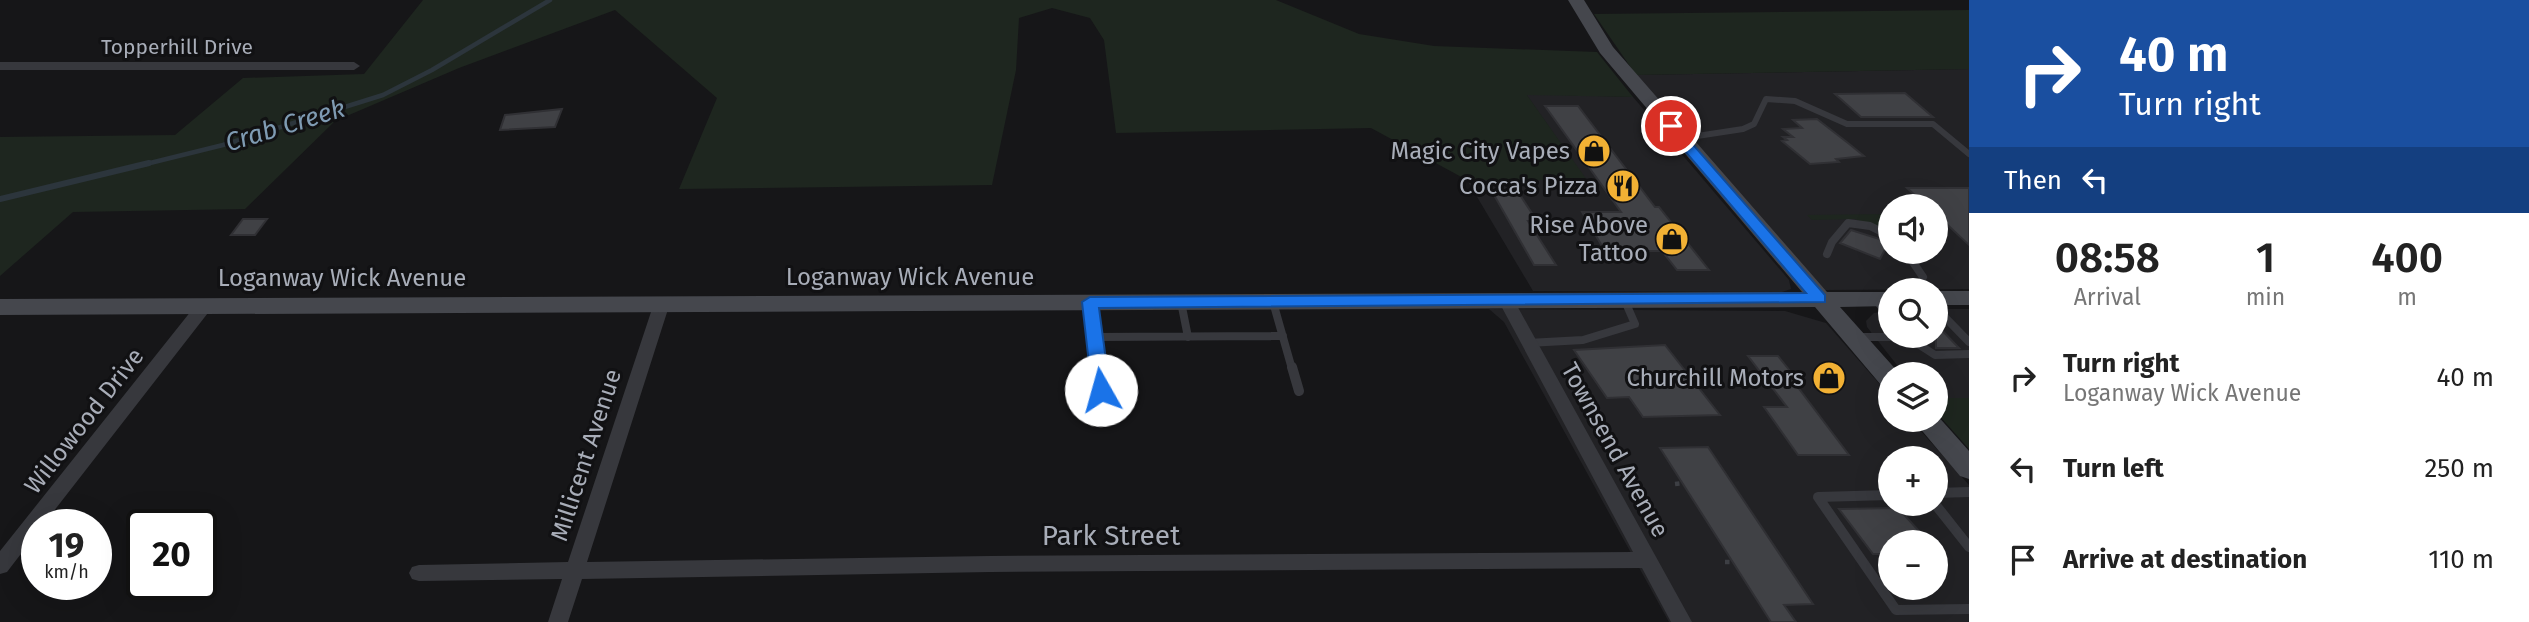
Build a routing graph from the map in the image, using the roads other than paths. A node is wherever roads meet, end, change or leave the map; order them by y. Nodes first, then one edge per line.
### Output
1 (1576, 0) edge
2 (0, 66) edge
3 (354, 66) dead end
4 (1681, 139) junction
5 (1969, 154) edge
6 (1878, 230) edge
7 (1827, 254) dead end
8 (1914, 264) edge
9 (1923, 277) dead end
10 (1969, 298) edge
11 (1819, 299) junction
12 (1878, 299) edge
13 (1948, 299) edge
14 (1625, 301) junction
15 (1090, 302) junction
16 (1181, 302) junction
17 (1273, 302) junction
18 (1507, 302) junction
19 (662, 303) junction
20 (205, 305) junction
21 (0, 307) edge
22 (1948, 320) edge
23 (1095, 337) junction
24 (1188, 337) junction
25 (1283, 337) junction
26 (1854, 337) junction
27 (1878, 337) edge
28 (1969, 342) edge
29 (1528, 343) junction
30 (1925, 348) edge
31 (1969, 354) edge
32 (1878, 365) edge
33 (1101, 390) dead end
34 (1299, 391) dead end
35 (1937, 432) edge
36 (1969, 469) edge
37 (1969, 492) edge
38 (1948, 493) edge
39 (1878, 495) edge
40 (1944, 516) edge
41 (1969, 547) edge
42 (1647, 560) junction
43 (0, 566) edge
44 (574, 570) junction
45 (419, 573) dead end
46 (1969, 610) edge
47 (558, 622) edge
48 (1682, 622) edge

1 - 4 street
2 - 3 street, Topperhill Drive
4 - 5 lane
4 - 11 street
6 - 7 lane
8 - 9 lane
10 - 13 street
11 - 12 street, Loganway Wick Avenue
11 - 14 street, Loganway Wick Avenue
11 - 26 street
14 - 18 street, Loganway Wick Avenue
14 - 29 lane
15 - 16 street, Loganway Wick Avenue
15 - 19 street, Loganway Wick Avenue
15 - 23 lane
16 - 17 street, Loganway Wick Avenue
16 - 24 lane
17 - 18 street, Loganway Wick Avenue
17 - 25 lane
18 - 29 street, Townsend Avenue
19 - 20 street, Loganway Wick Avenue
19 - 44 street, Millicent Avenue
20 - 21 street, Loganway Wick Avenue
20 - 43 street, Willowood Drive
22 - 28 lane
23 - 24 lane
23 - 33 lane
24 - 25 lane
25 - 34 lane
26 - 27 lane
26 - 32 street
29 - 42 street, Townsend Avenue
30 - 31 lane
35 - 36 street
37 - 38 lane
39 - 46 lane
40 - 41 lane
42 - 44 street, Park Street
42 - 48 street, Townsend Avenue
44 - 45 street, Park Street
44 - 47 street, Millicent Avenue

